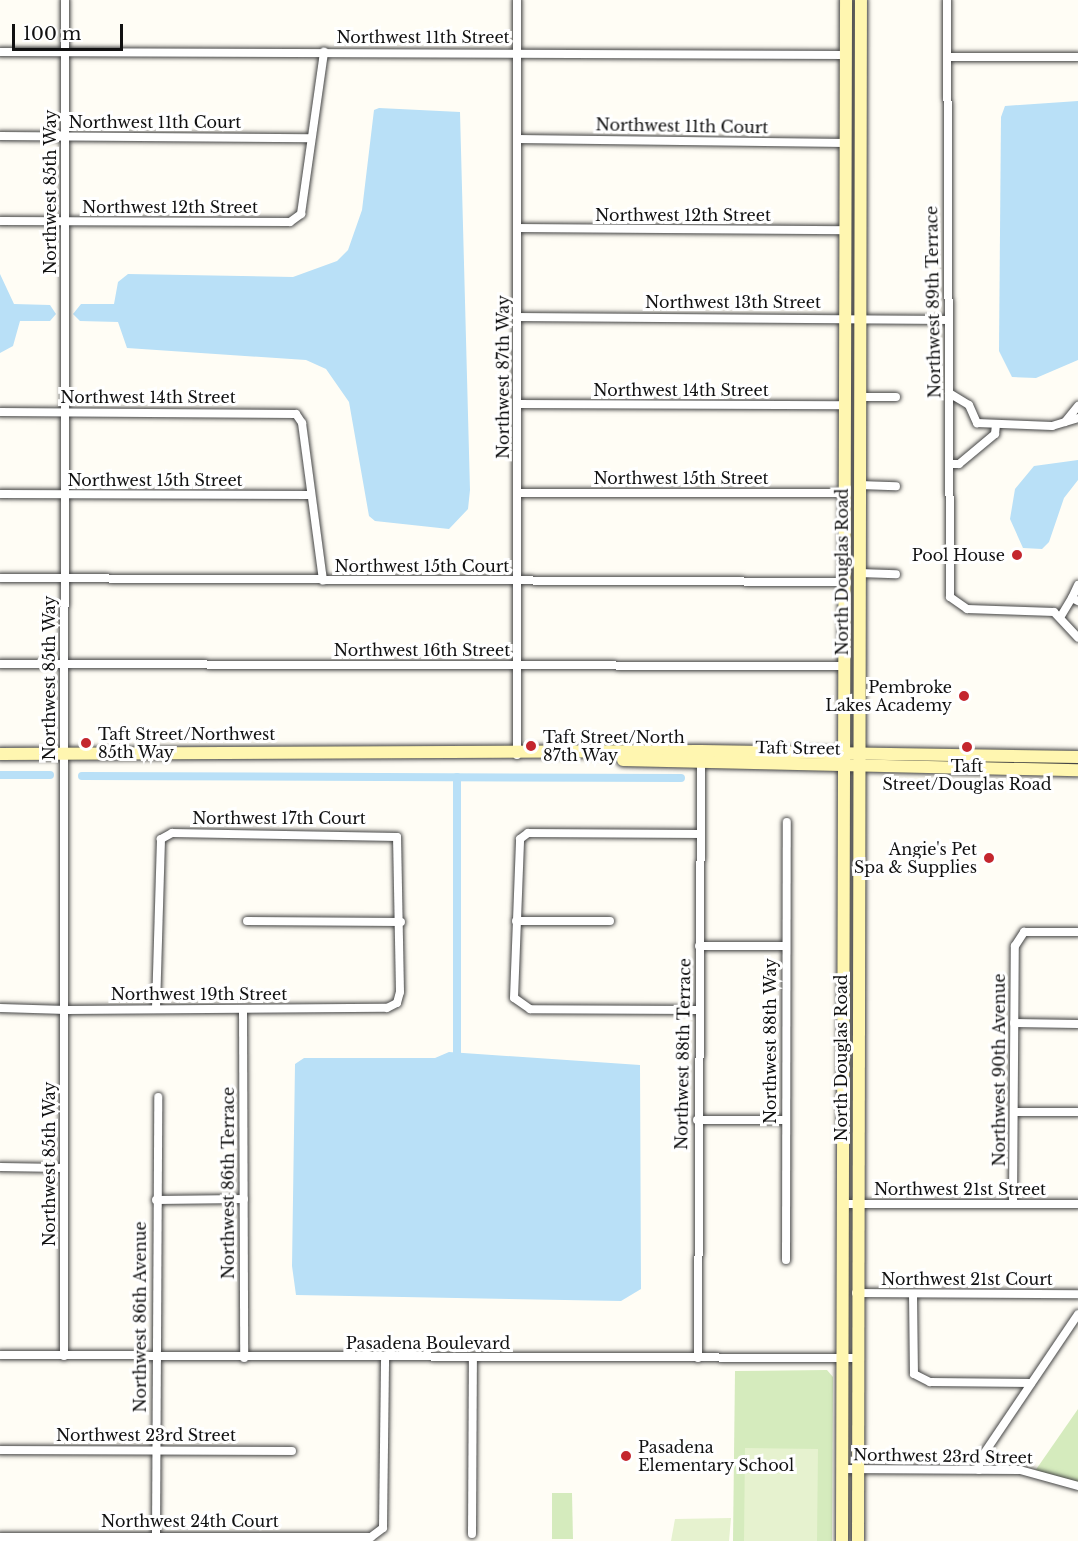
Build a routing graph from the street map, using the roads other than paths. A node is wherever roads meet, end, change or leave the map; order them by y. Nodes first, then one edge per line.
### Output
1 (65, 0) edge
2 (517, 0) edge
3 (846, 0) edge
4 (861, 0) edge
5 (947, 0) edge
6 (0, 52) edge
7 (64, 52) junction
8 (324, 52) junction
9 (517, 53) junction
10 (847, 55) junction
11 (947, 57) junction
12 (1078, 57) edge
13 (0, 136) edge
14 (65, 136) junction
15 (311, 138) junction
16 (517, 139) junction
17 (846, 143) junction
18 (0, 221) edge
19 (65, 221) junction
20 (519, 228) junction
21 (846, 230) junction
22 (519, 317) junction
23 (846, 318) junction
24 (860, 318) junction
25 (946, 320) junction
26 (949, 393) junction
27 (859, 397) junction
28 (896, 397) dead end
29 (517, 404) junction
30 (846, 405) junction
31 (1078, 406) edge
32 (0, 412) edge
33 (65, 412) junction
34 (1078, 418) edge
35 (1065, 422) junction
36 (996, 425) junction
37 (950, 464) junction
38 (859, 485) junction
39 (896, 486) dead end
40 (518, 493) junction
41 (845, 493) junction
42 (0, 494) edge
43 (64, 494) junction
44 (310, 495) junction
45 (859, 573) junction
46 (896, 574) dead end
47 (0, 578) edge
48 (64, 578) junction
49 (323, 581) junction
50 (516, 581) junction
51 (1078, 585) edge
52 (845, 587) junction
53 (1075, 599) edge
54 (1061, 616) junction
55 (1078, 638) edge
56 (858, 656) junction
57 (0, 664) edge
58 (65, 664) junction
59 (518, 665) junction
60 (844, 666) junction
61 (0, 754) edge
62 (65, 754) junction
63 (517, 754) junction
64 (701, 757) junction
65 (1078, 757) edge
66 (844, 759) junction
67 (859, 759) junction
68 (1078, 770) edge
69 (787, 822) dead end
70 (698, 834) junction
71 (247, 921) dead end
72 (516, 921) junction
73 (610, 921) dead end
74 (401, 922) junction
75 (1078, 932) edge
76 (699, 946) junction
77 (785, 946) junction
78 (0, 1008) edge
79 (156, 1008) junction
80 (243, 1009) junction
81 (66, 1010) junction
82 (697, 1010) junction
83 (1014, 1023) junction
84 (1078, 1024) edge
85 (158, 1097) dead end
86 (1014, 1112) junction
87 (1078, 1112) edge
88 (697, 1120) junction
89 (784, 1120) junction
90 (0, 1167) edge
91 (63, 1168) junction
92 (244, 1199) junction
93 (156, 1200) junction
94 (842, 1204) junction
95 (856, 1204) junction
96 (1013, 1204) junction
97 (1078, 1204) edge
98 (786, 1260) dead end
99 (856, 1293) junction
100 (912, 1294) junction
101 (1078, 1294) edge
102 (1078, 1314) edge
103 (0, 1355) edge
104 (64, 1356) junction
105 (155, 1358) junction
106 (244, 1358) junction
107 (385, 1358) junction
108 (473, 1358) junction
109 (698, 1358) junction
110 (840, 1358) junction
111 (855, 1358) junction
112 (1031, 1383) junction
113 (155, 1449) junction
114 (0, 1450) edge
115 (292, 1451) dead end
116 (841, 1469) junction
117 (856, 1470) junction
118 (979, 1470) junction
119 (1078, 1486) edge
120 (472, 1534) dead end
121 (156, 1536) junction
122 (0, 1537) edge
123 (842, 1541) edge
124 (858, 1541) edge

1 - 7 street, Northwest 85th Way
2 - 9 street, Northwest 87th Way
3 - 10 main road, North Douglas Road
4 - 24 main road, North Douglas Road
5 - 11 street, Northwest 89th Terrace
6 - 7 street, Northwest 11th Street
7 - 8 street, Northwest 11th Street
7 - 14 street, Northwest 85th Way
8 - 9 street, Northwest 11th Street
8 - 15 street
9 - 10 street, Northwest 11th Street
9 - 16 street, Northwest 87th Way
10 - 17 main road, North Douglas Road
11 - 12 street
11 - 25 street, Northwest 89th Terrace
13 - 14 street, Northwest 11th Court
14 - 15 street, Northwest 11th Court
14 - 19 street, Northwest 85th Way
15 - 19 street, Northwest 12th Street
16 - 17 street, Northwest 11th Court
16 - 20 street, Northwest 87th Way
17 - 21 main road, North Douglas Road
18 - 19 street, Northwest 12th Street
19 - 33 street, Northwest 85th Way
20 - 21 street, Northwest 12th Street
20 - 22 street, Northwest 87th Way
21 - 23 main road, North Douglas Road
22 - 23 street, Northwest 13th Street
22 - 29 street, Northwest 87th Way
23 - 24 street, Northwest 13th Street
23 - 30 main road, North Douglas Road
24 - 25 street, Northwest 13th Street
24 - 27 main road, North Douglas Road
25 - 26 street, Northwest 89th Terrace
26 - 36 street
26 - 37 street, Northwest 89th Terrace
27 - 28 street
27 - 38 main road, North Douglas Road
29 - 30 street, Northwest 14th Street
29 - 40 street, Northwest 87th Way
30 - 41 main road, North Douglas Road
31 - 35 street
32 - 33 street, Northwest 14th Street
33 - 43 street, Northwest 85th Way
33 - 44 street, Northwest 14th Street
34 - 35 street
35 - 36 street
36 - 37 street
37 - 54 street, Northwest 89th Terrace
38 - 39 street
38 - 45 main road, North Douglas Road
40 - 41 street, Northwest 15th Street
40 - 50 street, Northwest 87th Way
41 - 52 main road, North Douglas Road
42 - 43 street, Northwest 15th Street
43 - 44 street, Northwest 15th Street
43 - 48 street, Northwest 85th Way
44 - 49 street
45 - 46 street
45 - 56 main road, North Douglas Road
47 - 48 street, Northwest 15th Court
48 - 49 street, Northwest 15th Court
48 - 58 street, Northwest 85th Way
49 - 50 street, Northwest 15th Court
50 - 52 street, Northwest 15th Court
50 - 59 street, Northwest 87th Way
51 - 53 street
52 - 56 main road
52 - 60 main road, North Douglas Road
53 - 54 street
54 - 55 street
56 - 67 main road, North Douglas Road
57 - 58 street, Northwest 16th Street
58 - 59 street, Northwest 16th Street
58 - 62 street, Northwest 85th Way
59 - 60 street, Northwest 16th Street
59 - 63 street, Northwest 87th Way
60 - 66 main road, North Douglas Road
61 - 62 main road, Taft Street
62 - 63 main road, Taft Street
62 - 81 street, Northwest 85th Way
63 - 64 main road, Taft Street
64 - 66 main road, Taft Street
64 - 70 street, Northwest 88th Terrace
65 - 67 main road, Taft Street
66 - 67 main road, Taft Street
66 - 94 main road, North Douglas Road
67 - 68 main road, Taft Street
67 - 95 main road, North Douglas Road
69 - 77 street, Northwest 88th Way
70 - 72 street
70 - 76 street, Northwest 88th Terrace
71 - 74 street
72 - 73 street
72 - 82 street
74 - 79 street, Northwest 17th Court
74 - 80 street, Northwest 19th Street
75 - 83 street, Northwest 90th Avenue
76 - 77 street
76 - 82 street, Northwest 88th Terrace
77 - 89 street, Northwest 88th Way
78 - 81 street, Northwest 19th Street
79 - 80 street, Northwest 19th Street
79 - 81 street, Northwest 19th Street
80 - 92 street, Northwest 86th Terrace
81 - 91 street, Northwest 85th Way
82 - 88 street, Northwest 88th Terrace
83 - 84 street
83 - 86 street, Northwest 90th Avenue
85 - 93 street, Northwest 86th Avenue
86 - 87 street
86 - 96 street, Northwest 90th Avenue
88 - 89 street
88 - 109 street, Northwest 88th Terrace
89 - 98 street, Northwest 88th Way
90 - 91 street
91 - 104 street, Northwest 85th Way
92 - 93 street
92 - 106 street, Northwest 86th Terrace
93 - 105 street, Northwest 86th Avenue
94 - 95 street, Northwest 21st Street
94 - 110 main road, North Douglas Road
95 - 96 street, Northwest 21st Street
95 - 99 main road, North Douglas Road
96 - 97 street, Northwest 21st Street
99 - 100 street, Northwest 21st Court
99 - 111 main road, North Douglas Road
100 - 101 street, Northwest 21st Court
100 - 112 street
102 - 112 street
103 - 104 street, Pasadena Boulevard
104 - 105 street, Pasadena Boulevard
105 - 106 street, Pasadena Boulevard
105 - 113 street, Northwest 86th Avenue
106 - 107 street, Pasadena Boulevard
107 - 108 street, Pasadena Boulevard
107 - 121 street, Northwest 24th Court
108 - 109 street, Pasadena Boulevard
108 - 120 street
109 - 110 street, Pasadena Boulevard
110 - 111 street, Pasadena Boulevard
110 - 116 main road, North Douglas Road
111 - 117 main road, North Douglas Road
112 - 118 street
113 - 114 street, Northwest 23rd Street
113 - 115 street, Northwest 23rd Street
113 - 121 street, Northwest 86th Avenue
116 - 117 street, Northwest 23rd Street
116 - 123 main road, North Douglas Road
117 - 118 street, Northwest 23rd Street
117 - 124 main road, North Douglas Road
118 - 119 street, Northwest 23rd Street
121 - 122 street, Northwest 24th Court

